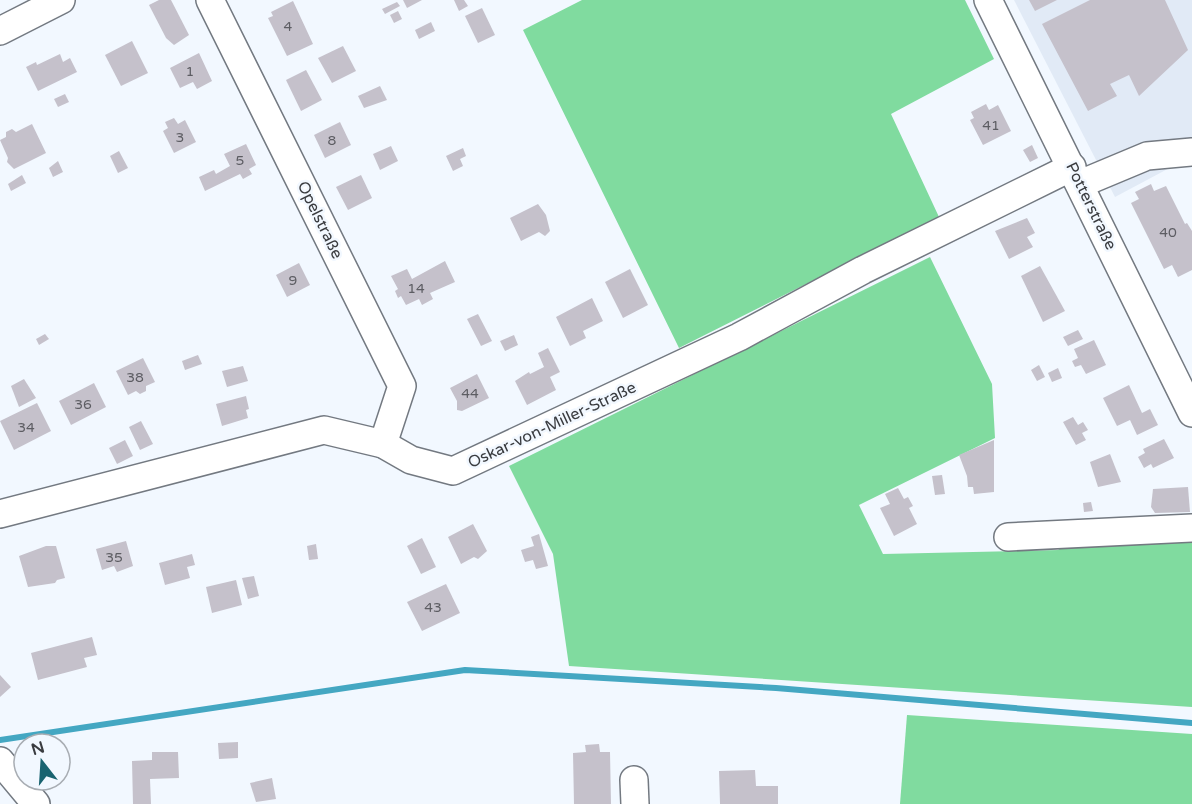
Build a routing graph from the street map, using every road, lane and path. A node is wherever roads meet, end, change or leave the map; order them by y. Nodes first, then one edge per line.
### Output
1 (60, 0) edge
2 (210, 0) edge
3 (988, 0) edge
4 (0, 31) edge
5 (1192, 152) edge
6 (1076, 176) junction
7 (1192, 413) edge
8 (383, 444) junction
9 (0, 514) edge
10 (1192, 528) edge
11 (1008, 537) dead end
12 (0, 761) edge
13 (36, 804) edge

1 - 4 street
2 - 8 street, Opelstraße
3 - 6 street, Potterstraße
5 - 6 street, Oskar-von-Miller-Straße
6 - 7 street, Potterstraße
6 - 8 street, Oskar-von-Miller-Straße
8 - 9 street, Oskar-von-Miller-Straße
10 - 11 street
12 - 13 street

